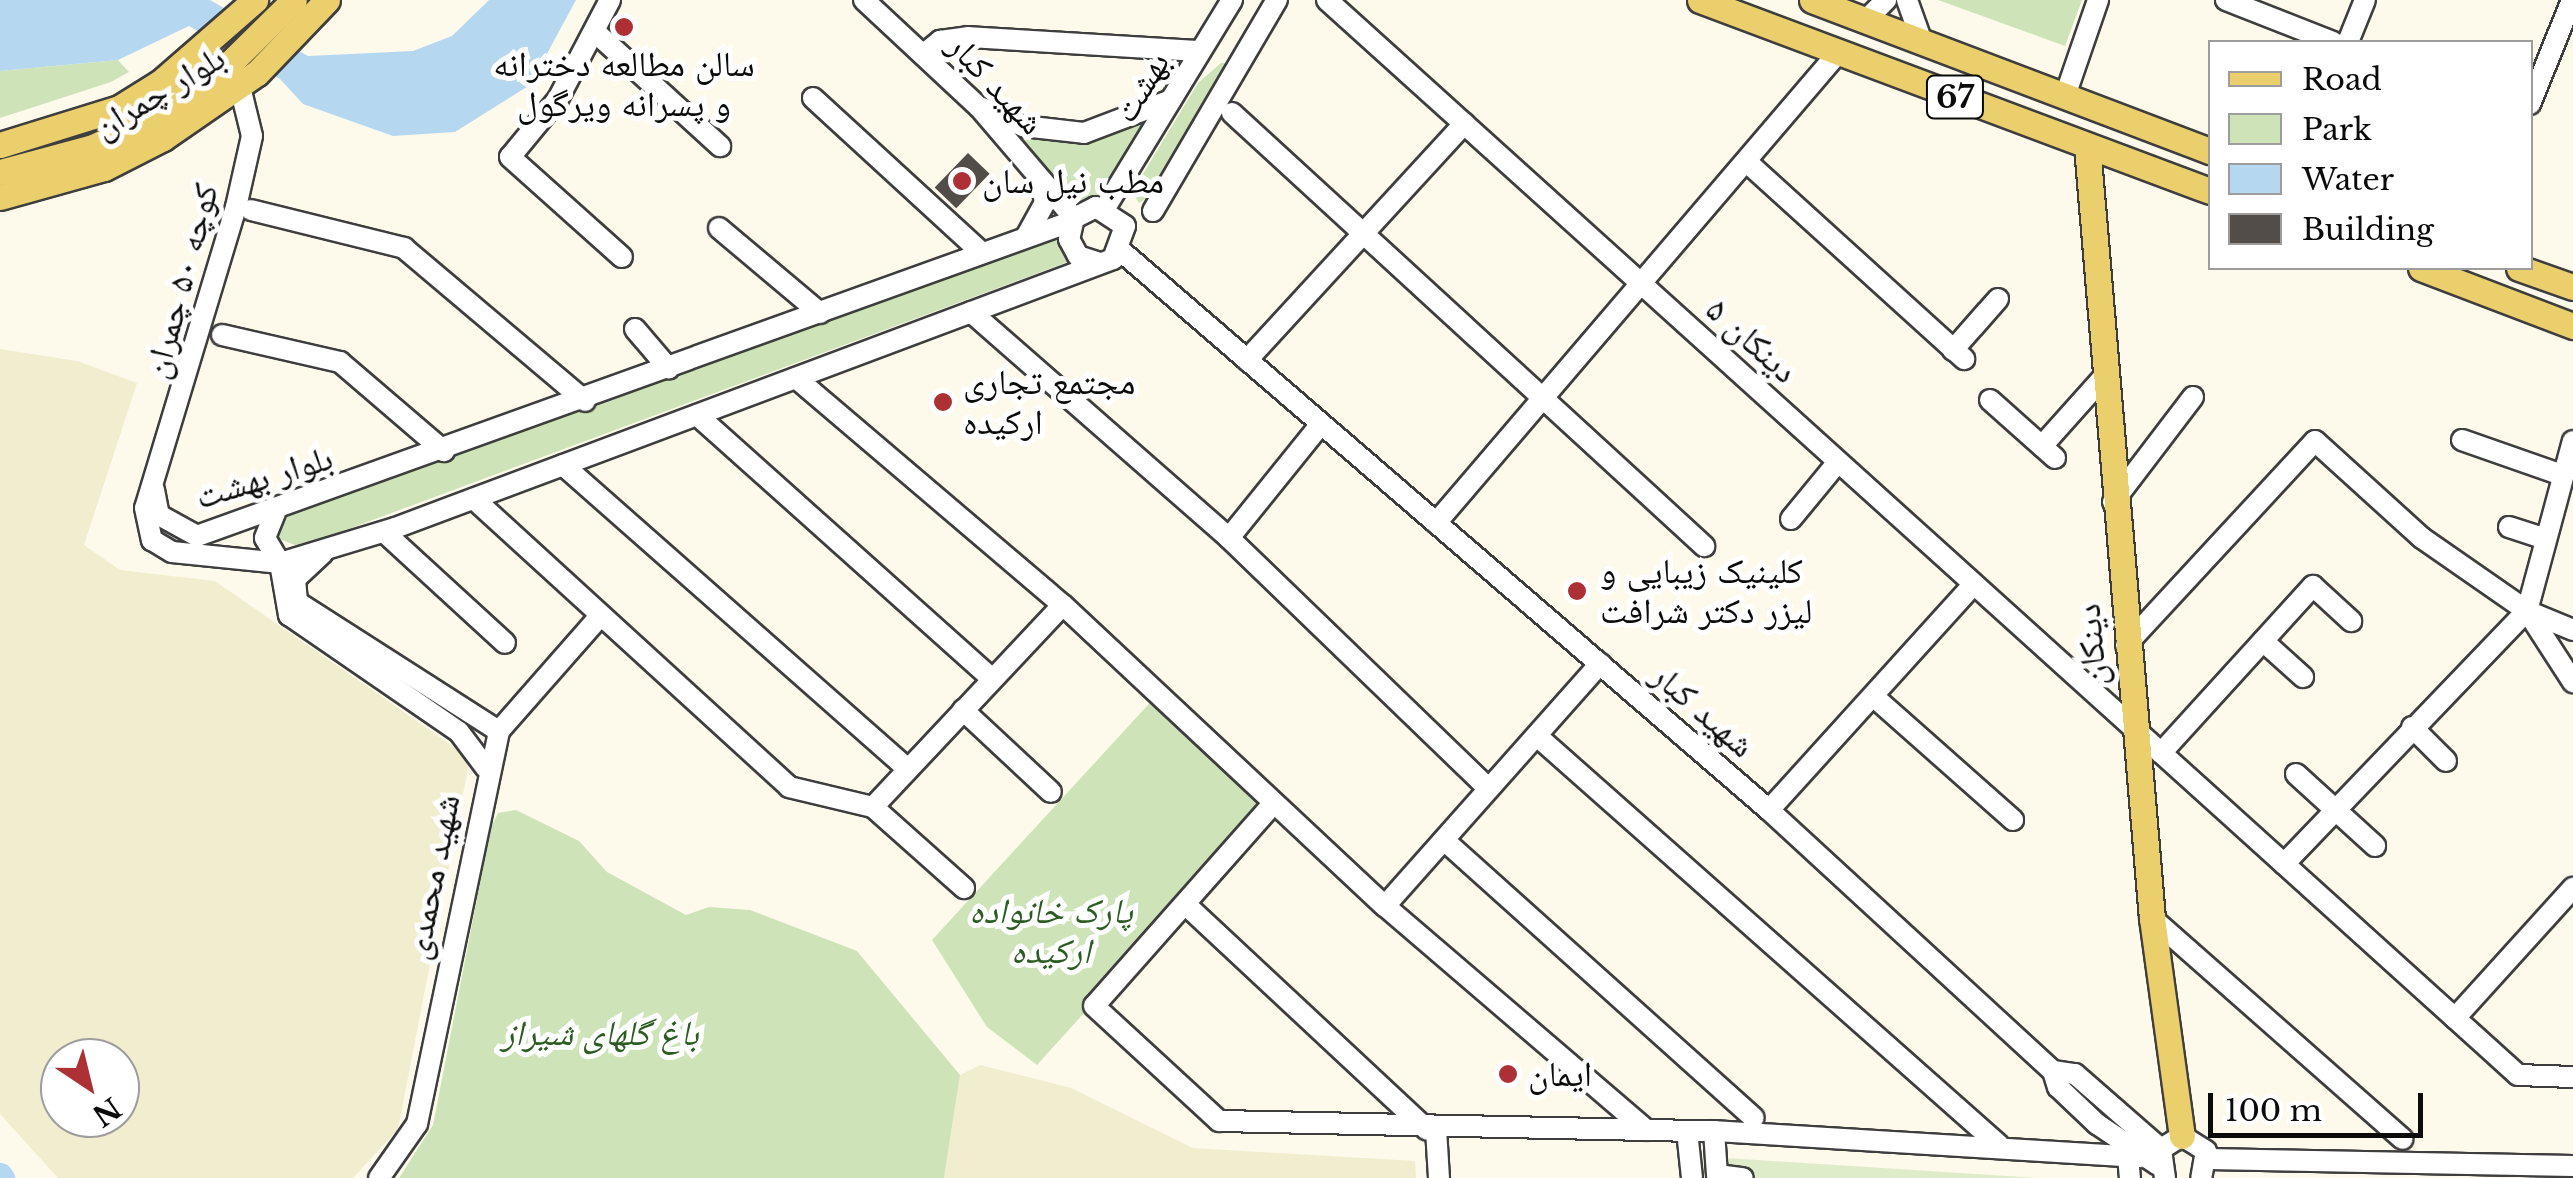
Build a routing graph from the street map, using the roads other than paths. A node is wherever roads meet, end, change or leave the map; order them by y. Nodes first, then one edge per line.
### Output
1 (294, 0) edge
2 (327, 0) edge
3 (610, 0) edge
4 (864, 0) edge
5 (1232, 0) edge
6 (1277, 0) edge
7 (1327, 0) edge
8 (1700, 0) edge
9 (1812, 0) edge
10 (1908, 0) edge
11 (2098, 0) edge
12 (2226, 0) edge
13 (2365, 0) edge
14 (2572, 0) edge
15 (1886, 2) edge
16 (250, 6) edge
17 (1865, 21) junction
18 (594, 31) junction
19 (1921, 39) junction
20 (2328, 40) edge
21 (2349, 40) edge
22 (1200, 51) junction
23 (924, 54) junction
24 (1838, 54) junction
25 (240, 76) junction
26 (2065, 96) junction
27 (2533, 97) edge
28 (813, 98) dead end
29 (1171, 100) junction
30 (980, 108) junction
31 (1232, 113) dead end
32 (1464, 124) junction
33 (0, 145) edge
34 (720, 146) dead end
35 (2087, 146) junction
36 (2208, 150) edge
37 (1748, 163) junction
38 (0, 172) edge
39 (1040, 179) junction
40 (2208, 189) edge
41 (0, 198) edge
42 (1105, 208) junction
43 (251, 210) dead end
44 (1153, 211) dead end
45 (1074, 219) junction
46 (719, 228) dead end
47 (1026, 235) junction
48 (1362, 235) junction
49 (1121, 251) junction
50 (981, 252) junction
51 (622, 256) dead end
52 (1099, 264) junction
53 (2426, 270) edge
54 (2525, 270) edge
55 (1645, 287) junction
56 (2573, 287) edge
57 (1998, 299) dead end
58 (972, 312) junction
59 (820, 313) junction
60 (2573, 326) edge
61 (635, 329) dead end
62 (222, 335) dead end
63 (1247, 360) junction
64 (669, 369) junction
65 (802, 376) junction
66 (2101, 380) junction
67 (2194, 396) dead end
68 (584, 400) junction
69 (1990, 400) dead end
70 (1543, 402) junction
71 (697, 415) junction
72 (1321, 424) junction
73 (2462, 440) dead end
74 (2573, 441) edge
75 (444, 452) junction
76 (1838, 462) junction
77 (563, 465) junction
78 (2562, 475) junction
79 (154, 490) junction
80 (474, 498) junction
81 (2112, 502) junction
82 (275, 512) junction
83 (1791, 519) dead end
84 (1436, 523) junction
85 (2510, 527) dead end
86 (384, 532) junction
87 (1229, 538) junction
88 (2542, 538) junction
89 (1704, 546) dead end
90 (326, 551) junction
91 (280, 563) junction
92 (1974, 584) junction
93 (1063, 605) junction
94 (2527, 611) junction
95 (601, 614) junction
96 (2351, 621) dead end
97 (2573, 630) edge
98 (2263, 641) junction
99 (505, 643) dead end
100 (2126, 645) junction
101 (1600, 664) junction
102 (2304, 677) dead end
103 (992, 679) junction
104 (2573, 682) edge
105 (1873, 696) junction
106 (963, 710) junction
107 (2412, 727) junction
108 (2134, 728) junction
109 (500, 731) junction
110 (1537, 736) junction
111 (2161, 753) junction
112 (2446, 761) dead end
113 (486, 768) junction
114 (908, 769) junction
115 (2296, 774) dead end
116 (1489, 790) junction
117 (1051, 792) dead end
118 (1272, 805) junction
119 (873, 807) junction
120 (1770, 810) junction
121 (2335, 810) junction
122 (2013, 820) dead end
123 (1444, 840) junction
124 (2375, 846) dead end
125 (2284, 864) junction
126 (964, 888) dead end
127 (2573, 888) edge
128 (1184, 904) junction
129 (1385, 906) junction
130 (2152, 918) junction
131 (2454, 1018) junction
132 (2573, 1077) edge
133 (1754, 1118) dead end
134 (1431, 1130) junction
135 (1646, 1130) junction
136 (1687, 1131) junction
137 (1714, 1131) junction
138 (2402, 1139) dead end
139 (1999, 1145) junction
140 (2156, 1157) edge
141 (2573, 1166) edge
142 (2204, 1168) edge
143 (379, 1178) edge
144 (1438, 1178) edge
145 (1692, 1178) edge
146 (1744, 1178) edge
147 (2130, 1178) edge

1 - 25 main road
2 - 25 main road, بلوار چمران
3 - 18 street
4 - 23 street, شهید کبار
5 - 22 street, بهشت
6 - 44 street
7 - 32 street, ۵ دینکان
8 - 24 main road, 67
9 - 17 main road, 67
10 - 19 street
11 - 26 street
12 - 20 street
13 - 21 street
14 - 27 street
15 - 17 street
16 - 33 main road, بلوار چمران
17 - 19 main road, 67
18 - 34 street
18 - 51 street
19 - 26 main road, 67
22 - 23 street
22 - 29 street, بهشت
23 - 30 street, شهید کبار
24 - 35 main road, 67
24 - 37 street
25 - 38 main road
25 - 41 main road, بلوار چمران
25 - 79 street, کوچه ۵۰ چمران
26 - 36 main road, 67
28 - 50 street
29 - 30 street
29 - 42 street, بهشت
30 - 39 street, شهید کبار
31 - 48 street
32 - 48 street
32 - 55 street, ۵ دینکان
35 - 40 main road, 67
35 - 66 main road, دینکان
37 - 55 street
37 - 57 street
39 - 45 street, شهید کبار
39 - 47 street
42 - 45 street
42 - 49 street
43 - 68 street
45 - 47 street, بلوار بهشت
45 - 52 street
46 - 59 street
47 - 50 street, بلوار بهشت
48 - 63 street
48 - 70 street
49 - 52 street
49 - 63 street, شهید کبار
50 - 59 street, بلوار بهشت
52 - 58 street, بلوار بهشت
53 - 60 main road
54 - 56 main road
55 - 70 street
55 - 76 street, ۵ دینکان
58 - 65 street, بلوار بهشت
58 - 87 street
59 - 64 street, بلوار بهشت
61 - 64 street
62 - 75 street
63 - 72 street, شهید کبار
64 - 68 street, بلوار بهشت
65 - 71 street, بلوار بهشت
65 - 93 street
66 - 69 street
66 - 81 main road, دینکان
67 - 81 street
68 - 75 street, بلوار بهشت
70 - 84 street
70 - 89 street
71 - 77 street, بلوار بهشت
71 - 103 street
72 - 84 street, شهید کبار
72 - 87 street
73 - 78 street
74 - 78 street
75 - 82 street, بلوار بهشت
76 - 83 street
76 - 92 street, ۵ دینکان
77 - 80 street, بلوار بهشت
77 - 114 street
78 - 88 street
79 - 82 street, بلوار بهشت
79 - 91 street, بلوار بهشت
80 - 86 street, بلوار بهشت
80 - 95 street
81 - 100 main road, دینکان
82 - 91 street
84 - 101 street, شهید کبار
85 - 88 street
86 - 90 street, بلوار بهشت
86 - 99 street
87 - 116 street
88 - 94 street
90 - 91 street, بلوار بهشت
90 - 109 street
91 - 113 street
92 - 105 street
92 - 108 street, ۵ دینکان
93 - 103 street
93 - 118 street
94 - 97 street
94 - 100 street
94 - 104 street
94 - 107 street
95 - 109 street, شهید محمدی
95 - 119 street
96 - 98 street
98 - 102 street
98 - 111 street
100 - 108 main road, دینکان
101 - 110 street
101 - 120 street, شهید کبار
103 - 106 street
105 - 120 street
105 - 122 street
106 - 114 street
106 - 117 street
107 - 112 street
107 - 121 street
108 - 111 street, ۵ دینکان
108 - 130 main road, دینکان
109 - 113 street, شهید محمدی
110 - 116 street
110 - 139 street
111 - 125 street, ۵ دینکان
113 - 143 street, شهید محمدی
114 - 119 street
115 - 121 street
116 - 123 street
118 - 128 street
118 - 129 street
119 - 126 street
120 - 140 street, شهید کبار
121 - 124 street
121 - 125 street
123 - 129 street
123 - 133 street
125 - 131 street, ۵ دینکان
127 - 131 street
128 - 134 street
128 - 134 street
129 - 135 street
130 - 138 street
130 - 140 main road, دینکان
131 - 132 street, ۵ دینکان
134 - 135 street
134 - 144 street
135 - 136 street
136 - 137 street
136 - 145 street
137 - 139 street
137 - 146 street
139 - 140 street
140 - 142 street, شهید کبار
140 - 147 street
141 - 142 street

